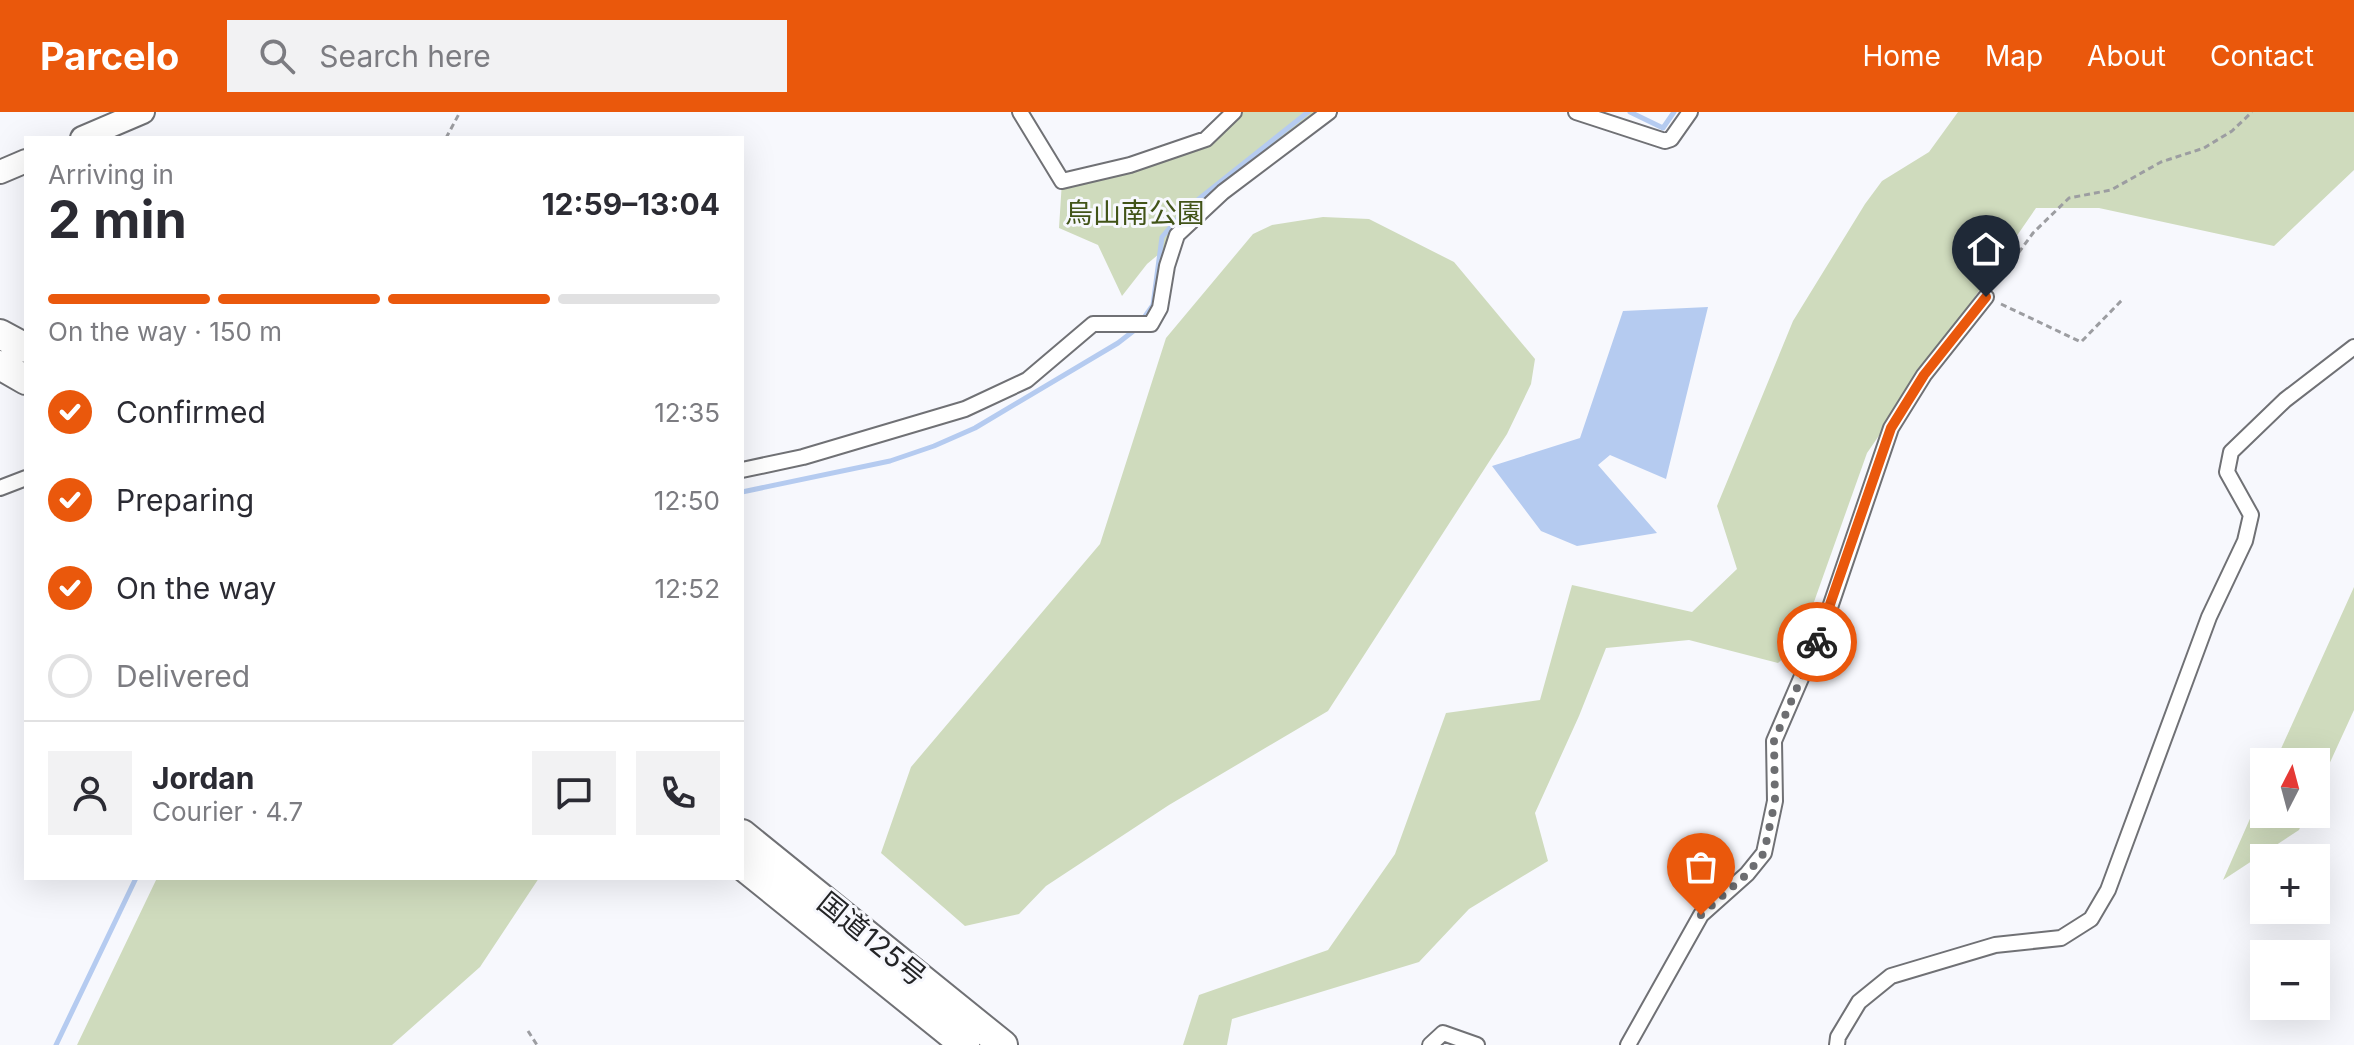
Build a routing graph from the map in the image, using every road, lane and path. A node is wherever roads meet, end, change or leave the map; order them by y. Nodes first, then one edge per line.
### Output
1 (143, 112) edge
2 (460, 112) edge
3 (1020, 112) edge
4 (1234, 112) edge
5 (1329, 112) edge
6 (1576, 112) edge
7 (1690, 112) edge
8 (2252, 112) edge
9 (87, 136) edge
10 (447, 136) edge
11 (24, 162) edge
12 (0, 172) edge
13 (1986, 297) junction
14 (2123, 299) dead end
15 (0, 334) edge
16 (24, 347) edge
17 (2354, 347) edge
18 (0, 365) edge
19 (24, 379) edge
20 (744, 470) edge
21 (24, 479) edge
22 (0, 488) edge
23 (744, 836) edge
24 (744, 867) edge
25 (528, 1031) dead end
26 (537, 1045) edge
27 (965, 1045) edge
28 (1003, 1045) edge
29 (1430, 1045) edge
30 (1477, 1045) edge
31 (1628, 1045) edge
32 (1837, 1045) edge

1 - 9 street
2 - 10 path
3 - 4 street
5 - 20 street
6 - 7 street
8 - 13 path
11 - 12 street
13 - 14 path
13 - 31 street
15 - 16 highway
17 - 32 street
18 - 19 highway
21 - 22 street
23 - 28 highway, 国道125号
24 - 27 highway, 国道125号
25 - 26 path
29 - 30 street

